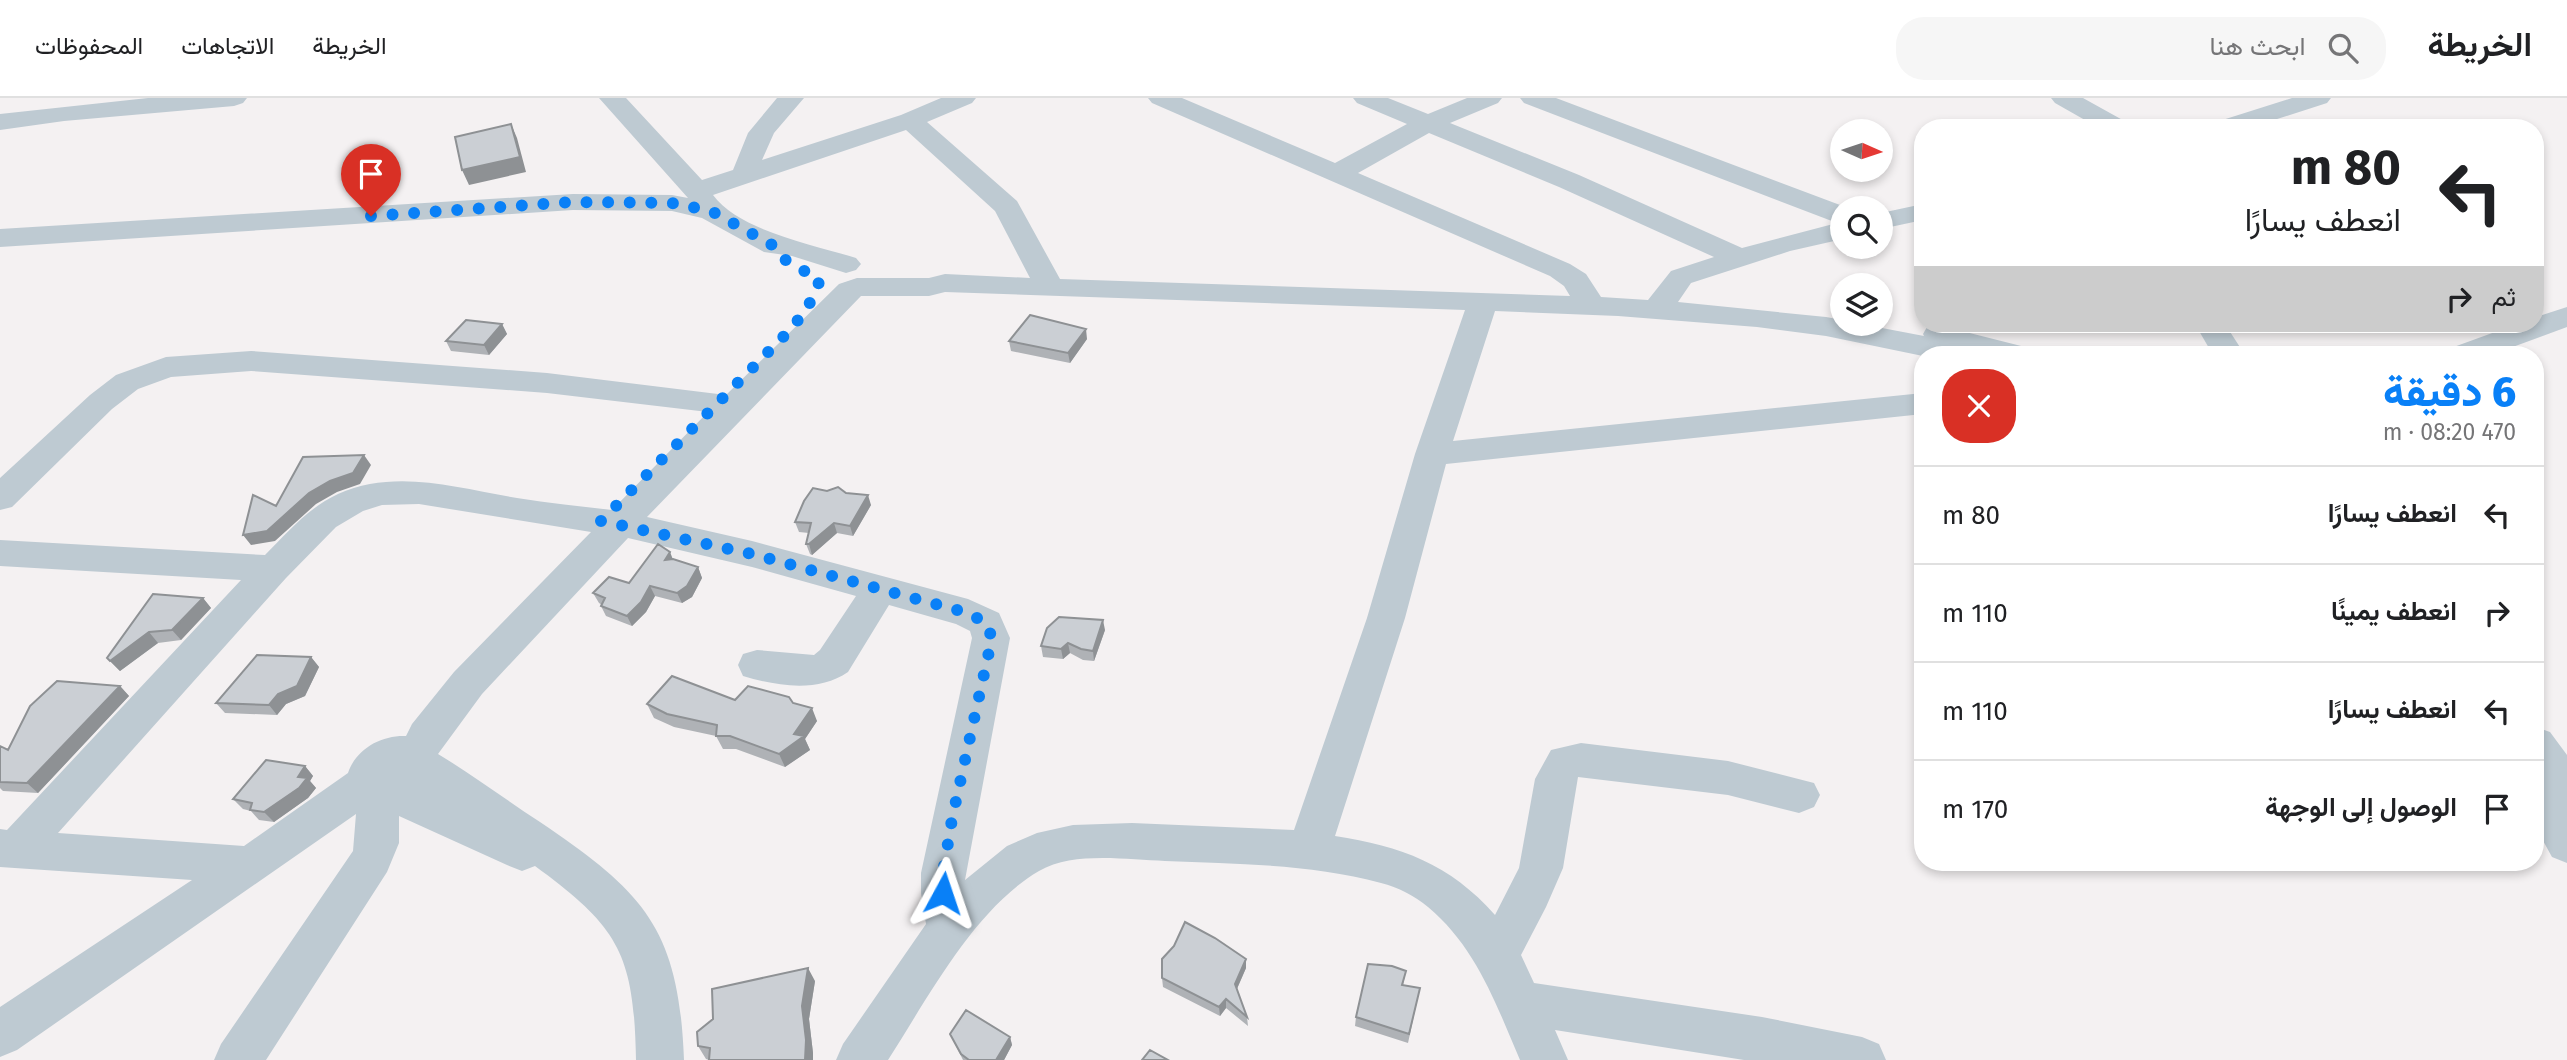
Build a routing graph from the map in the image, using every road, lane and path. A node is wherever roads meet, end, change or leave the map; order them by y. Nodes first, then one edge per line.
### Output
1 (233, 98) edge
2 (612, 98) edge
3 (791, 98) edge
4 (963, 98) edge
5 (1161, 98) edge
6 (1366, 98) edge
7 (1489, 98) edge
8 (1532, 98) edge
9 (2064, 98) edge
10 (2318, 98) edge
11 (2102, 119) edge
12 (2251, 119) edge
13 (910, 120) junction
14 (0, 122) edge
15 (1428, 123) junction
16 (1336, 174) junction
17 (745, 175) junction
18 (704, 201) junction
19 (1830, 211) edge
20 (1914, 214) edge
21 (1893, 218) edge
22 (1830, 233) edge
23 (0, 238) edge
24 (1739, 257) junction
25 (843, 279) junction
26 (1050, 288) junction
27 (1483, 302) junction
28 (1590, 304) junction
29 (1656, 310) junction
30 (1696, 312) junction
31 (1830, 313) edge
32 (2567, 316) edge
33 (1893, 324) edge
34 (2544, 325) edge
35 (1914, 329) edge
36 (1929, 333) edge
37 (2521, 333) edge
38 (1917, 346) edge
39 (1982, 346) edge
40 (2486, 346) edge
41 (717, 402) junction
42 (1914, 405) edge
43 (1432, 454) junction
44 (0, 498) edge
45 (611, 522) junction
46 (0, 553) edge
47 (273, 569) junction
48 (880, 589) junction
49 (757, 664) dead end
50 (2544, 755) edge
51 (417, 760) junction
52 (376, 782) junction
53 (2567, 788) edge
54 (1799, 795) dead end
55 (2544, 803) edge
56 (2567, 844) edge
57 (8, 849) edge
58 (1309, 850) junction
59 (251, 865) junction
60 (583, 880) junction
61 (950, 930) junction
62 (1497, 953) junction
63 (1522, 1003) junction
64 (0, 1034) edge
65 (238, 1060) edge
66 (660, 1060) edge
67 (860, 1060) edge
68 (1544, 1060) edge
69 (1862, 1060) edge

1 - 14 street
2 - 18 street
3 - 17 street
4 - 13 street
5 - 16 street
6 - 15 street
7 - 15 street
8 - 19 street
9 - 11 street
10 - 12 street
13 - 17 street
13 - 26 street
15 - 16 street
15 - 24 street
16 - 28 street
17 - 18 street
18 - 23 street
18 - 25 street
20 - 21 street
22 - 24 street
24 - 29 street
25 - 26 street
25 - 41 street
25 - 45 street
26 - 27 street
27 - 28 street
27 - 43 street
28 - 29 street
29 - 30 street
30 - 31 street
30 - 38 street
32 - 34 street
33 - 35 street
36 - 39 street
37 - 40 street
41 - 44 street
41 - 45 street
42 - 43 street
43 - 58 street
45 - 47 street
45 - 48 street
45 - 51 street
45 - 52 street
46 - 47 street
47 - 57 street
48 - 49 street
48 - 61 street
50 - 53 street
51 - 52 street
51 - 60 street
52 - 59 street
52 - 60 street
52 - 65 street
54 - 62 street
55 - 56 street
57 - 59 street
58 - 61 street
58 - 62 street
59 - 64 street
60 - 66 street
61 - 67 street
62 - 63 street
63 - 68 street
63 - 69 street

